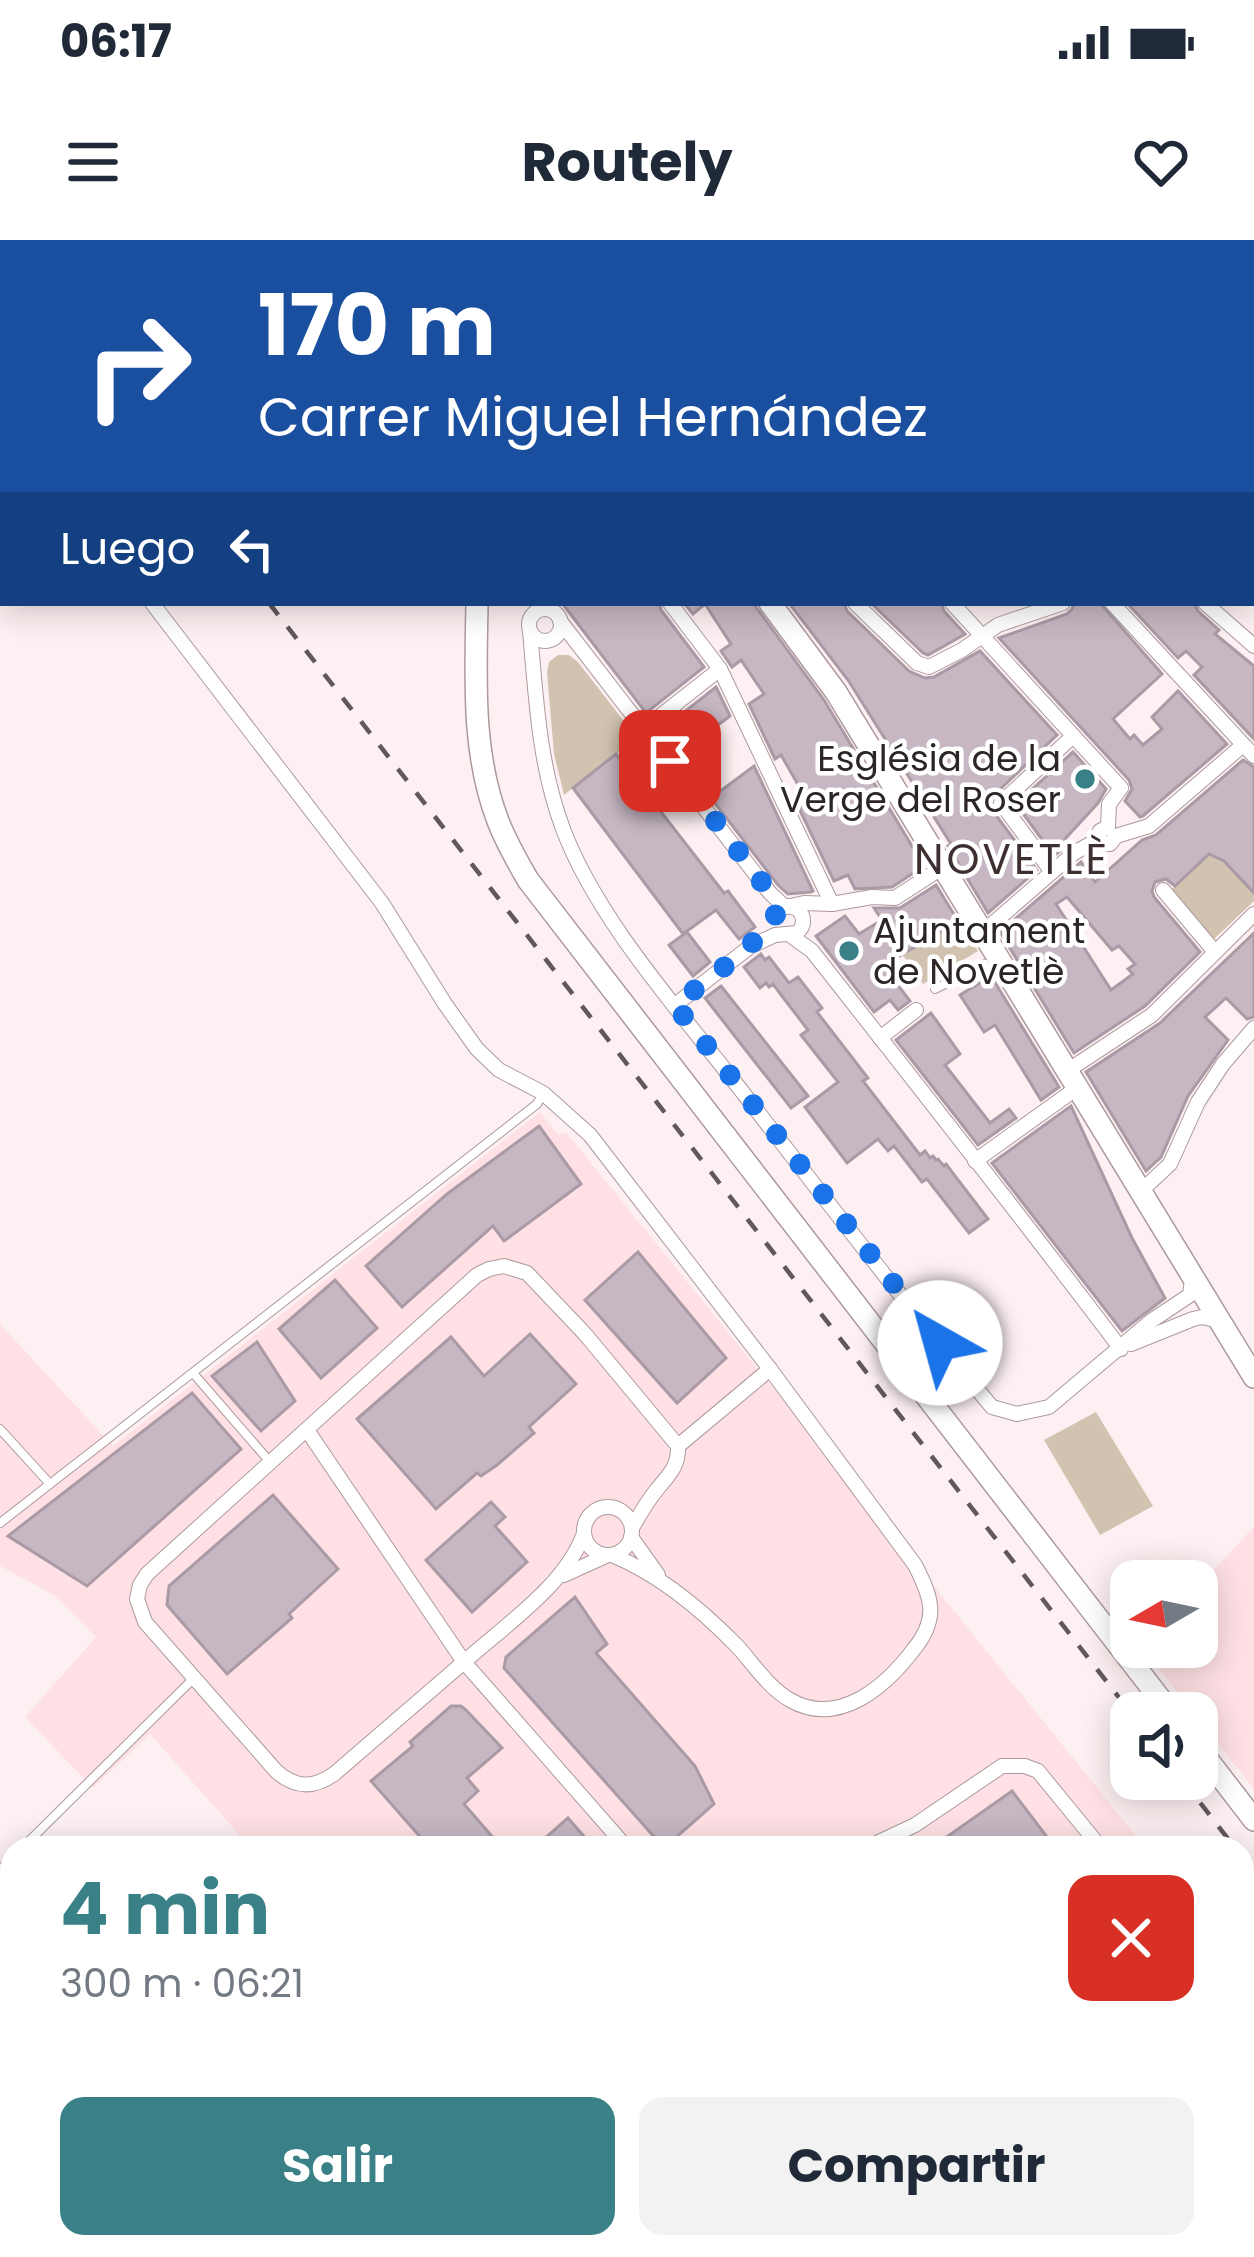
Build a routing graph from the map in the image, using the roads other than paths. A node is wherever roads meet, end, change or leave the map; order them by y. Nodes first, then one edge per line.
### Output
1 (154, 606) edge
2 (476, 606) edge
3 (672, 606) edge
4 (772, 606) edge
5 (858, 606) edge
6 (955, 606) edge
7 (1053, 606) edge
8 (1115, 606) edge
9 (1208, 606) edge
10 (555, 612) edge
11 (529, 618) edge
12 (980, 635) junction
13 (551, 640) junction
14 (1254, 646) edge
15 (587, 655) junction
16 (720, 669) junction
17 (644, 728) junction
18 (1073, 736) junction
19 (1248, 751) edge
20 (1108, 834) junction
21 (943, 867) junction
22 (1052, 872) junction
23 (1163, 890) dead end
24 (832, 904) junction
25 (781, 913) junction
26 (1254, 914) edge
27 (795, 931) junction
28 (982, 932) junction
29 (751, 946) junction
30 (1215, 952) junction
31 (991, 960) junction
32 (935, 989) dead end
33 (675, 1005) junction
34 (916, 1010) dead end
35 (1254, 1028) edge
36 (880, 1038) junction
37 (1072, 1080) junction
38 (543, 1093) junction
39 (975, 1161) junction
40 (1140, 1192) junction
41 (1192, 1279) junction
42 (1219, 1321) junction
43 (1121, 1348) junction
44 (770, 1369) junction
45 (193, 1372) junction
46 (1254, 1377) edge
47 (0, 1429) edge
48 (307, 1430) junction
49 (677, 1446) junction
50 (271, 1463) junction
51 (50, 1484) junction
52 (656, 1489) junction
53 (616, 1508) junction
54 (0, 1523) edge
55 (632, 1532) junction
56 (584, 1533) junction
57 (610, 1555) junction
58 (560, 1577) junction
59 (664, 1585) junction
60 (464, 1662) junction
61 (193, 1679) junction
62 (1155, 1692) edge
63 (1218, 1774) edge
64 (1254, 1820) edge
65 (34, 1836) edge
66 (616, 1836) edge
67 (892, 1836) edge
68 (1091, 1836) edge

1 - 38 street
2 - 62 main road
3 - 16 street
4 - 21 main road
5 - 12 street
6 - 12 street
7 - 12 street
8 - 19 street
9 - 14 street
10 - 11 street
10 - 13 street
10 - 15 street
11 - 13 street
11 - 33 street
12 - 18 street
13 - 15 street
15 - 17 street
16 - 17 street
16 - 24 street
17 - 25 street
18 - 20 street
18 - 22 street
19 - 20 street
20 - 22 street
21 - 24 street
21 - 28 main road
22 - 28 street
23 - 30 street
24 - 25 street
24 - 27 street
25 - 27 street
25 - 27 street
25 - 29 street
26 - 30 street
27 - 29 street
27 - 36 street
28 - 31 main road
29 - 33 street
30 - 37 street
31 - 32 lane
31 - 37 main road
33 - 43 street
34 - 36 street
35 - 40 street
36 - 39 street
37 - 39 street
37 - 40 main road
38 - 44 street
38 - 45 lane
39 - 43 street
40 - 41 main road
41 - 42 main road
41 - 43 street
42 - 43 street
42 - 46 main road
44 - 49 street
44 - 59 street
45 - 50 lane
45 - 51 lane
47 - 51 lane
48 - 49 street
48 - 50 street
48 - 60 street
49 - 52 street
50 - 61 street
51 - 54 lane
52 - 53 street
52 - 55 street
53 - 55 street
53 - 56 street
55 - 57 street
55 - 59 street
56 - 57 street
56 - 58 street
57 - 58 street
57 - 59 street
58 - 60 street
60 - 61 street
60 - 66 street
61 - 65 lane
63 - 64 main road
67 - 68 street

